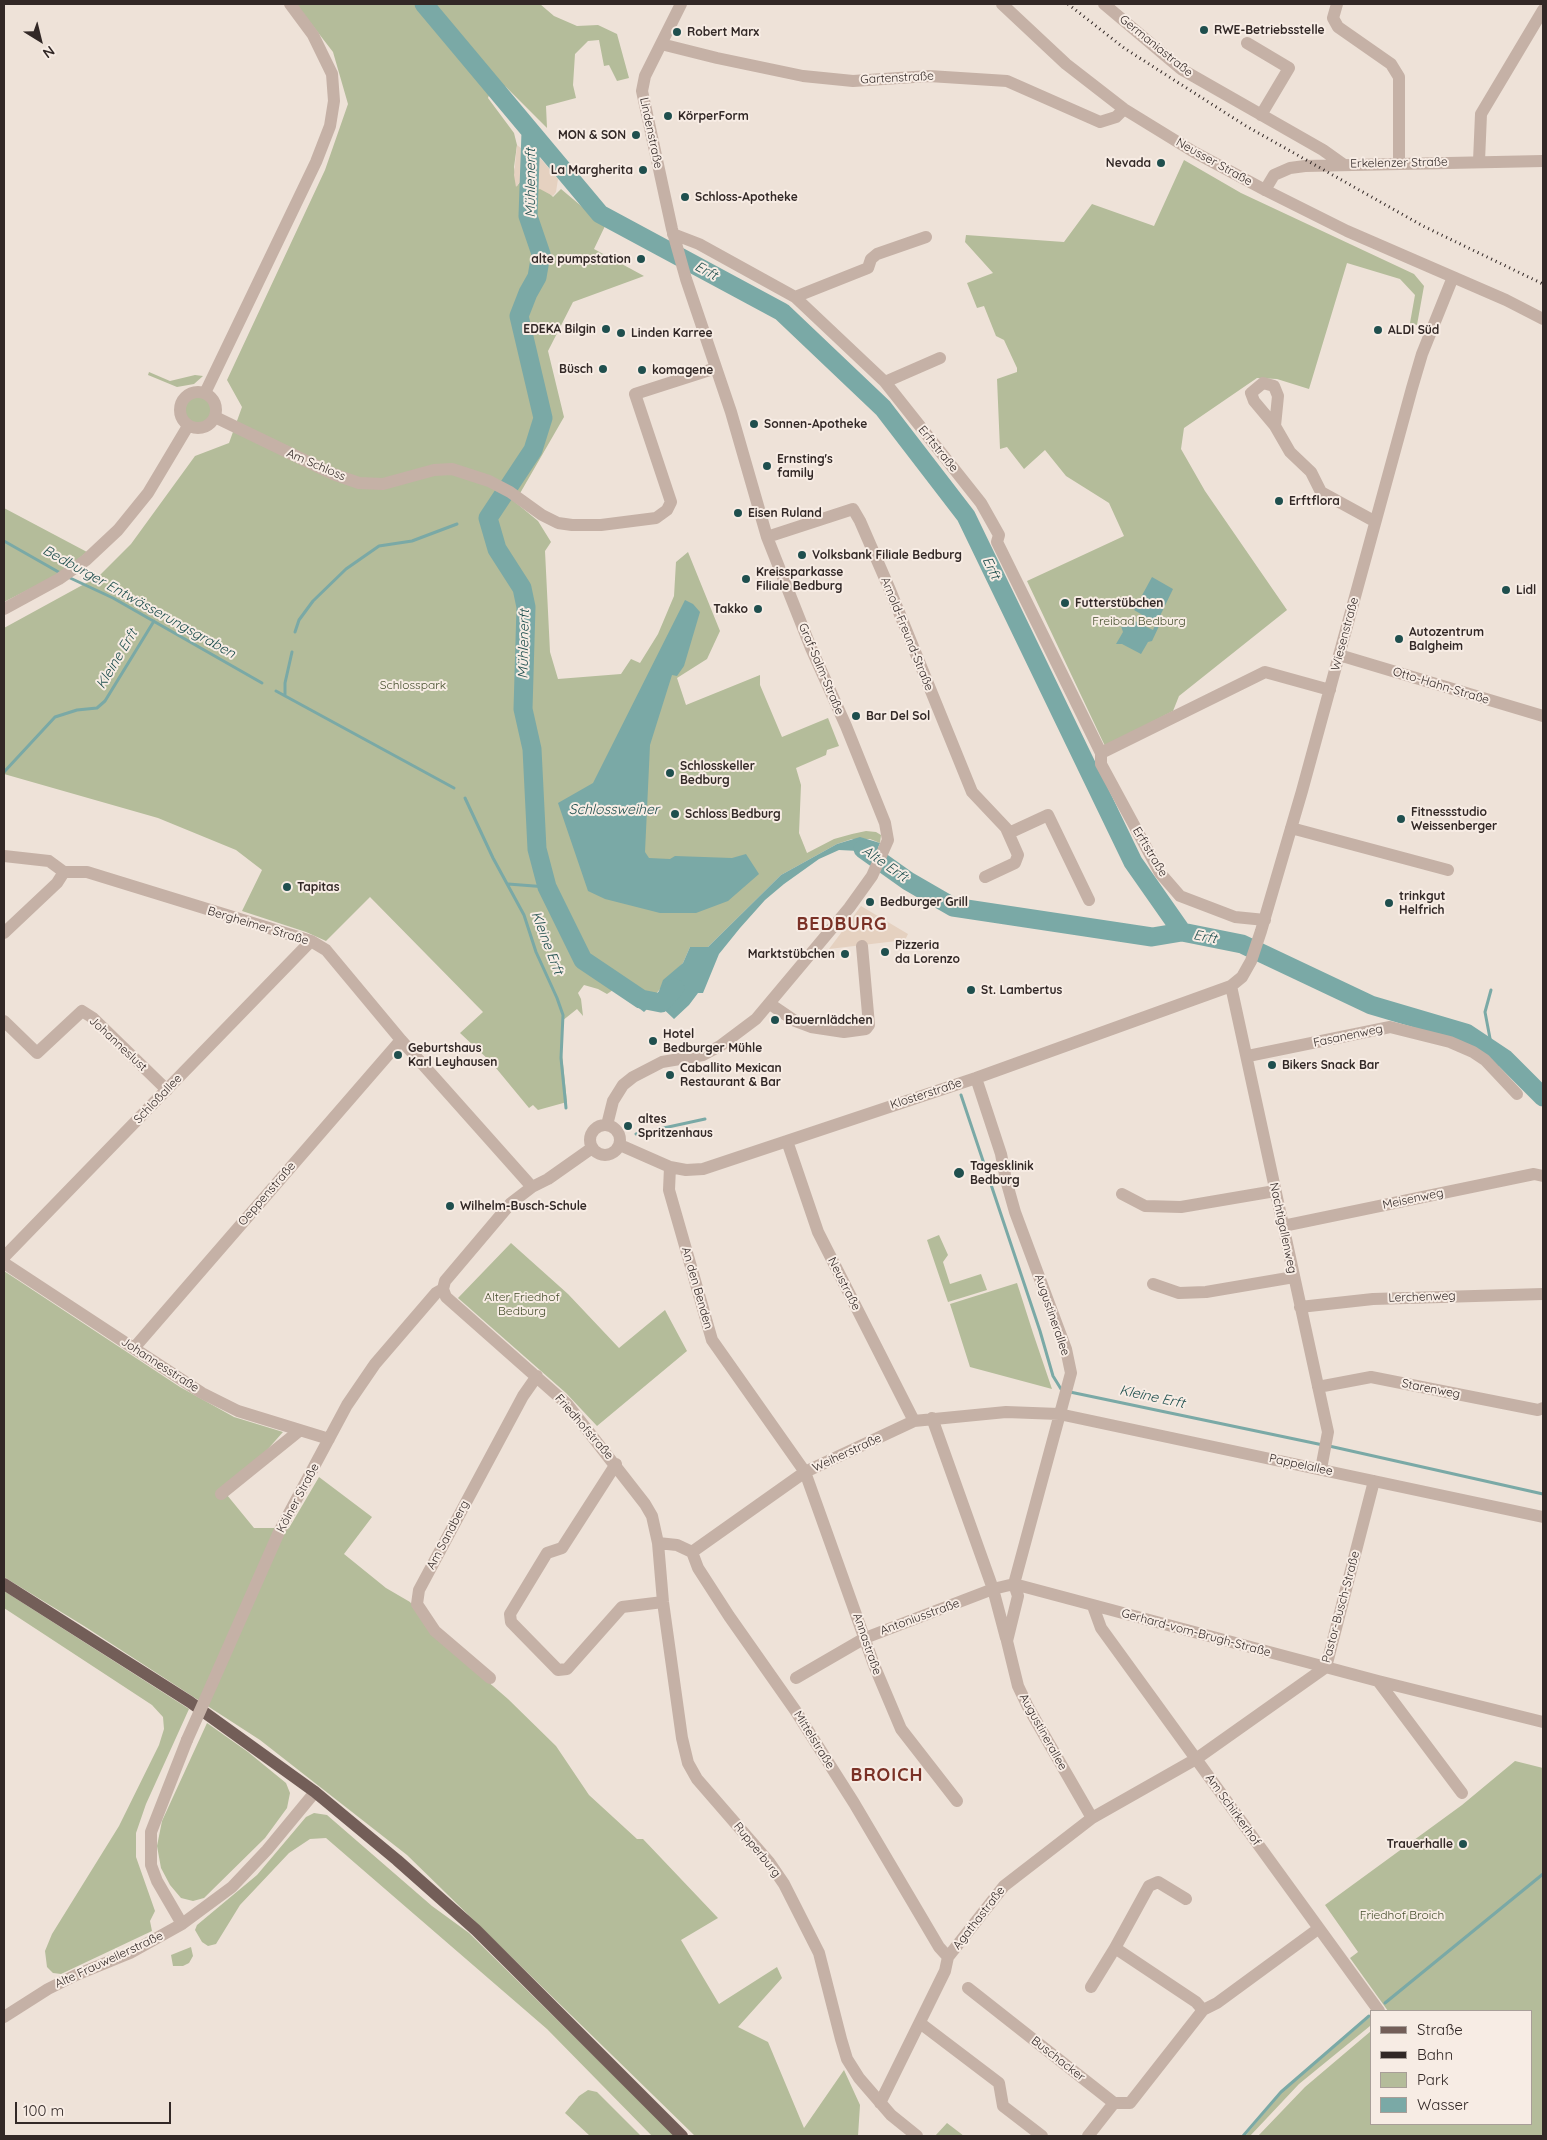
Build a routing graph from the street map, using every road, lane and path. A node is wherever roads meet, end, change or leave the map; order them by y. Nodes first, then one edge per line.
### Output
1 (290, 4) edge
2 (681, 4) edge
3 (1002, 4) edge
4 (1104, 4) edge
5 (1338, 4) edge
6 (1543, 10) edge
7 (1247, 43) dead end
8 (661, 44) junction
9 (1124, 109) junction
10 (1261, 115) junction
11 (1480, 161) junction
12 (1543, 161) edge
13 (1399, 163) junction
14 (1344, 164) junction
15 (1265, 190) junction
16 (674, 237) junction
17 (926, 237) dead end
18 (1453, 277) junction
19 (795, 297) junction
20 (1543, 319) edge
21 (940, 358) dead end
22 (716, 368) junction
23 (885, 382) junction
24 (205, 393) junction
25 (215, 417) junction
26 (188, 426) junction
27 (1275, 426) dead end
28 (1374, 521) junction
29 (767, 537) junction
30 (4, 609) edge
31 (1339, 655) junction
32 (1330, 690) junction
33 (1543, 716) edge
34 (1100, 752) junction
35 (1291, 828) junction
36 (1009, 833) junction
37 (4, 856) edge
38 (1448, 870) dead end
39 (64, 872) junction
40 (985, 877) dead end
41 (1089, 900) dead end
42 (1263, 926) junction
43 (4, 933) edge
44 (311, 941) junction
45 (862, 946) dead end
46 (1231, 986) junction
47 (770, 1004) junction
48 (4, 1021) edge
49 (401, 1040) junction
50 (1248, 1056) junction
51 (971, 1079) junction
52 (167, 1090) junction
53 (1517, 1094) dead end
54 (607, 1125) junction
55 (787, 1141) junction
56 (620, 1146) junction
57 (592, 1148) junction
58 (670, 1167) junction
59 (1543, 1176) edge
60 (532, 1187) junction
61 (1275, 1191) junction
62 (1122, 1194) dead end
63 (1283, 1226) junction
64 (4, 1256) edge
65 (4, 1263) edge
66 (1294, 1277) junction
67 (1153, 1284) dead end
68 (444, 1289) junction
69 (1543, 1294) edge
70 (1300, 1307) junction
71 (134, 1348) junction
72 (537, 1376) junction
73 (1318, 1387) junction
74 (1543, 1408) edge
75 (1059, 1414) junction
76 (932, 1418) junction
77 (914, 1421) junction
78 (299, 1431) junction
79 (329, 1439) junction
80 (616, 1464) junction
81 (1321, 1469) junction
82 (805, 1472) junction
83 (1374, 1481) junction
84 (221, 1494) dead end
85 (1543, 1517) edge
86 (658, 1543) junction
87 (692, 1552) junction
88 (4, 1584) edge
89 (1014, 1584) junction
90 (993, 1589) junction
91 (662, 1602) junction
92 (1094, 1606) junction
93 (865, 1638) junction
94 (1007, 1641) junction
95 (1326, 1667) junction
96 (490, 1678) dead end
97 (796, 1678) dead end
98 (1378, 1681) junction
99 (1543, 1722) edge
100 (1196, 1759) junction
101 (315, 1792) junction
102 (1462, 1792) dead end
103 (956, 1801) dead end
104 (1092, 1818) junction
105 (1186, 1899) dead end
106 (182, 1924) junction
107 (1318, 1929) junction
108 (1115, 1948) junction
109 (948, 1957) junction
110 (1091, 1987) dead end
111 (968, 1988) dead end
112 (1203, 2010) junction
113 (1378, 2010) edge
114 (4, 2017) edge
115 (920, 2023) junction
116 (1114, 2103) junction
117 (880, 2104) junction
118 (682, 2136) edge
119 (917, 2136) edge
120 (1042, 2136) edge
121 (1088, 2136) edge

1 - 24 street
2 - 8 street, Lindenstraße
3 - 9 street, Neusser Straße
4 - 10 street, Germaniastraße
5 - 13 street
6 - 11 street
7 - 10 street
8 - 9 street, Gartenstraße
8 - 16 street, Lindenstraße
9 - 15 street, Neusser Straße
10 - 14 street, Germaniastraße
11 - 12 street, Erkelenzer Straße
11 - 13 street, Erkelenzer Straße
13 - 14 street, Erkelenzer Straße
14 - 15 street, Erkelenzer Straße
15 - 18 street, Neusser Straße
16 - 19 street, Erftstraße
16 - 22 street, Lindenstraße
17 - 19 street
18 - 20 street, Neusser Straße
18 - 28 street, Wiesenstraße
19 - 23 street, Erftstraße
21 - 23 street
22 - 25 street, Am Schloss
22 - 29 street, Graf-Salm-Straße
23 - 34 street, Erftstraße
24 - 25 street
24 - 26 street
25 - 26 street
26 - 30 street
27 - 28 street
28 - 31 street, Wiesenstraße
29 - 36 street, Arnold-Freund-Straße
29 - 47 street, Graf-Salm-Straße
31 - 32 street, Wiesenstraße
31 - 33 street, Otto-Hahn-Straße
32 - 34 street
32 - 35 street, Wiesenstraße
34 - 42 street, Erftstraße
35 - 38 street
35 - 42 street, Wiesenstraße
36 - 40 street, Arnold-Freund-Straße
36 - 41 street
37 - 39 street, Bergheimer Straße
39 - 43 street
39 - 44 street, Bergheimer Straße
42 - 46 street, Wiesenstraße
44 - 49 street, Bergheimer Straße
44 - 52 street, Schloßallee
45 - 47 street
46 - 50 street, Nachtigallenweg
46 - 51 street, Klosterstraße
47 - 54 street
48 - 52 street, Johanneslust
49 - 60 street, Bergheimer Straße
49 - 71 street, Oeppenstraße
50 - 53 street, Fasanenweg
50 - 61 street, Nachtigallenweg
51 - 55 street, Klosterstraße
51 - 75 street, Augustinerallee
52 - 64 street, Schloßallee
54 - 56 street
54 - 57 street
55 - 58 street, Klosterstraße
55 - 77 street, Neustraße
56 - 57 street
56 - 58 street, Klosterstraße
57 - 60 street, Kölner Straße
58 - 82 street, An den Benden
59 - 63 street, Meisenweg
60 - 68 street, Kölner Straße
61 - 62 street
61 - 63 street, Nachtigallenweg
63 - 66 street, Nachtigallenweg
65 - 71 street, Johannesstraße
66 - 67 street
66 - 70 street, Nachtigallenweg
68 - 72 street, Friedhofstraße
68 - 79 street, Kölner Straße
69 - 70 street, Lerchenweg
70 - 73 street, Nachtigallenweg
71 - 78 street, Johannesstraße
72 - 80 street, Friedhofstraße
72 - 96 street, Am Sandberg
73 - 74 street, Starenweg
73 - 81 street, Nachtigallenweg
75 - 76 street, Weiherstraße
75 - 81 street, Pappelallee
75 - 89 street, Augustinerallee
76 - 77 street, Weiherstraße
76 - 90 street, Augustinerallee
77 - 82 street, Weiherstraße
78 - 79 street, Johannesstraße
78 - 84 street
79 - 106 street, Kölner Straße, bridge
80 - 86 street, Friedhofstraße
80 - 91 street
81 - 83 street, Pappelallee
82 - 87 street, Weiherstraße
82 - 93 street, Annastraße
83 - 85 street, Pappelallee
83 - 95 street, Pastor-Busch-Straße
86 - 87 street
86 - 91 street, Friedhofstraße
87 - 109 street, Mittelstraße
88 - 101 main road
89 - 90 street
89 - 92 street, Gerhard-vom-Brugh-Straße
89 - 94 street, Augustinerallee
90 - 93 street, Antoniusstraße
90 - 94 street, Augustinerallee
91 - 117 street, Rupperburg
92 - 95 street, Gerhard-vom-Brugh-Straße
92 - 100 street, Am Schirkerhof
93 - 97 street, Antoniusstraße
93 - 103 street, Annastraße
94 - 104 street, Augustinerallee
95 - 98 street, Gerhard-vom-Brugh-Straße
95 - 100 street, Pastor-Busch-Straße
98 - 99 street, Gerhard-vom-Brugh-Straße
98 - 102 street
100 - 104 street, Agathastraße
100 - 107 street, Am Schirkerhof
101 - 106 street, Alte Frauweilerstraße
101 - 118 main road
104 - 109 street, Agathastraße
105 - 108 street
106 - 114 street, Alte Frauweilerstraße
107 - 112 street
107 - 113 street, Am Schirkerhof
108 - 110 street
108 - 112 street
109 - 115 street, Agathastraße
111 - 116 street, Buschacker
112 - 116 street
115 - 117 street, Agathastraße
115 - 120 street
116 - 121 street
117 - 119 street, Rupperburg

